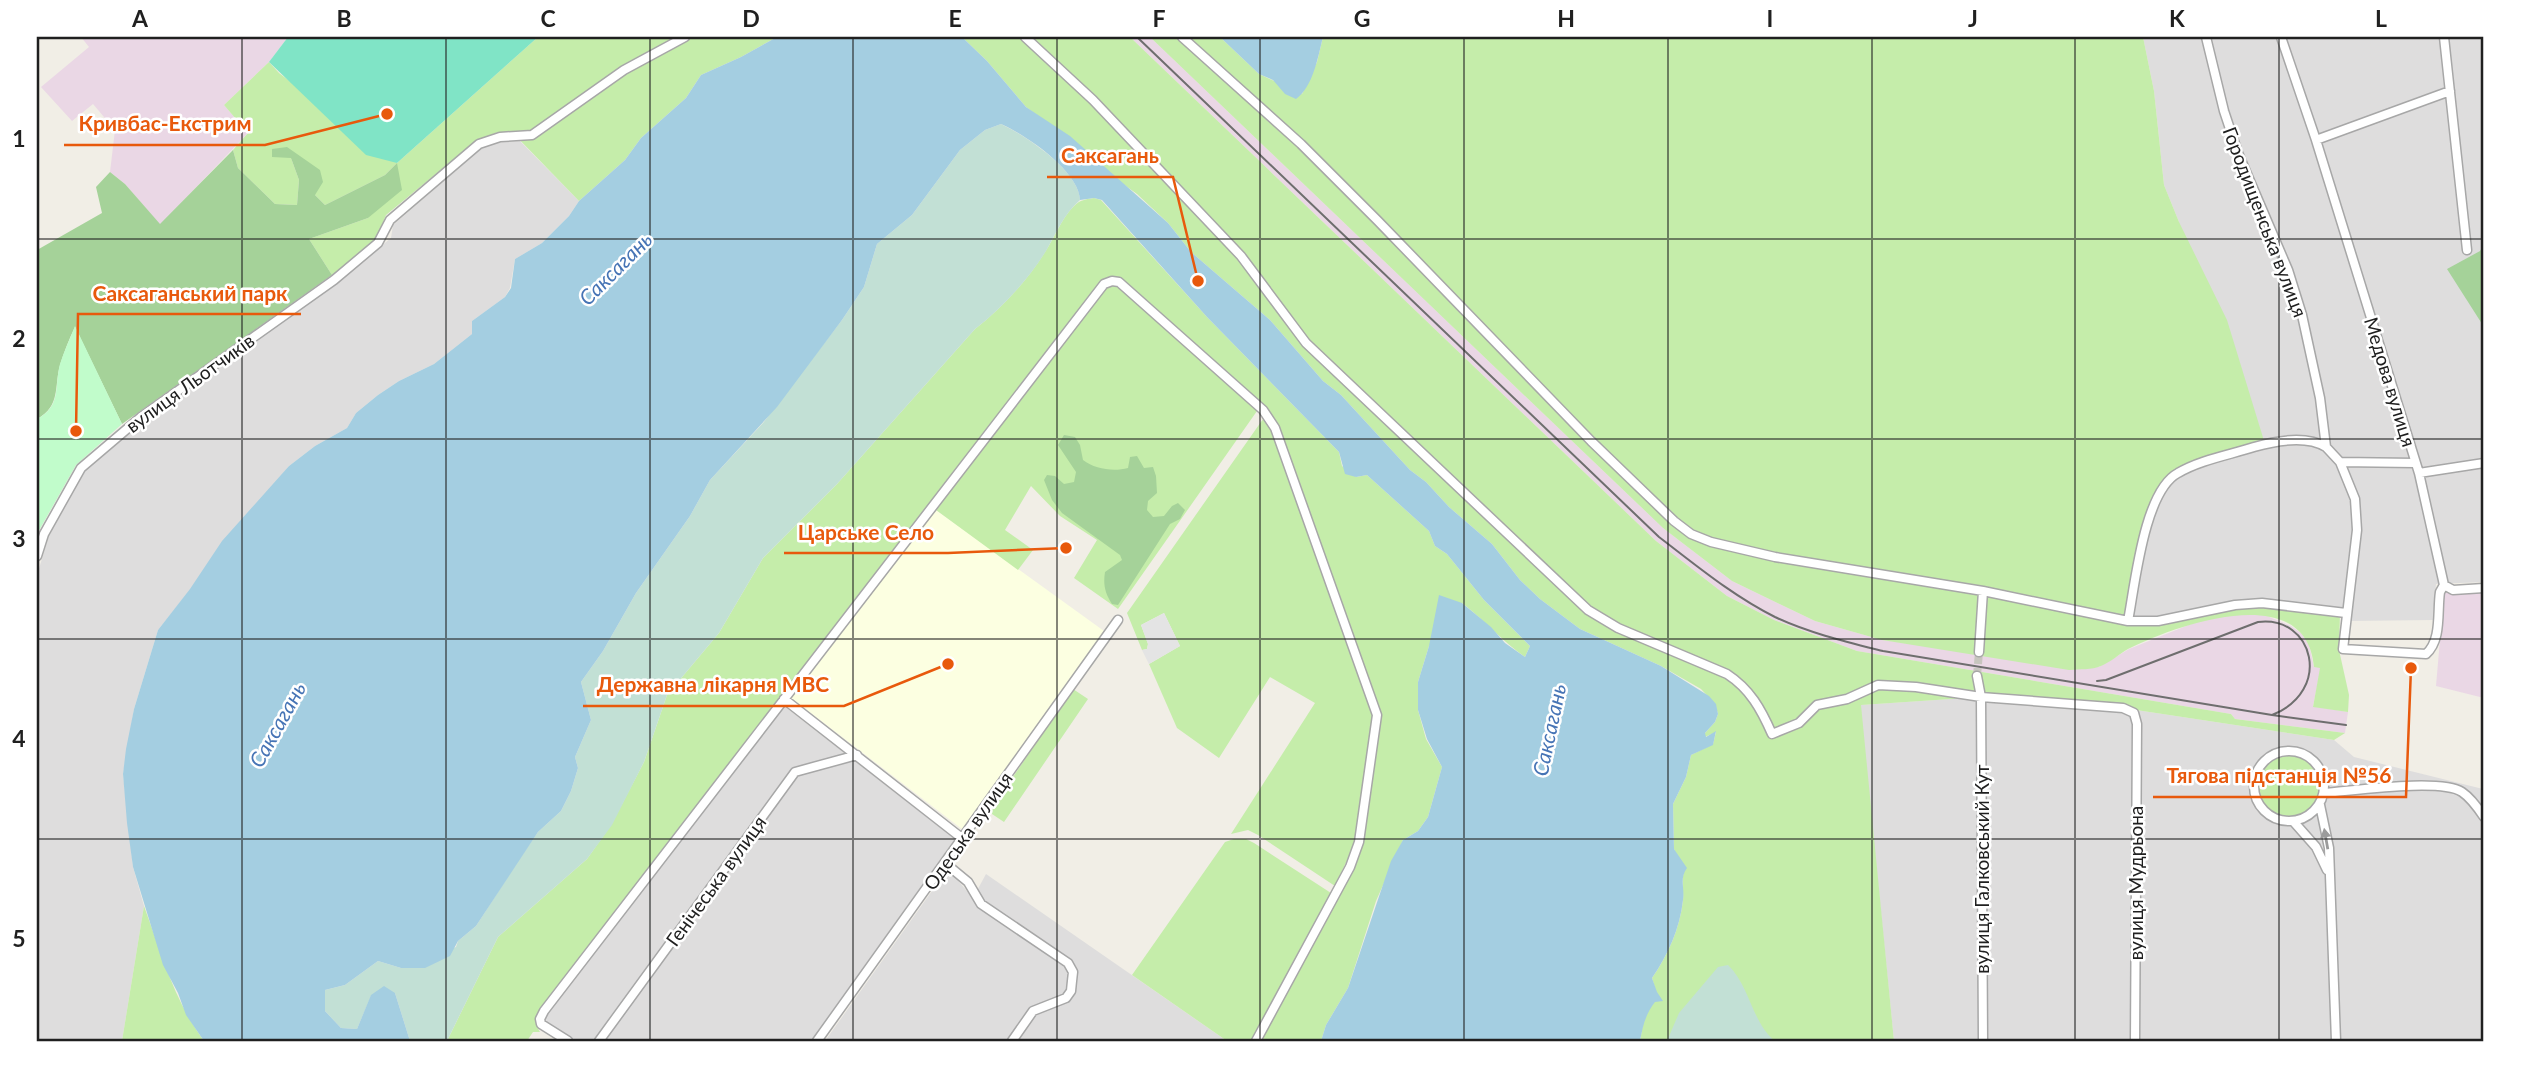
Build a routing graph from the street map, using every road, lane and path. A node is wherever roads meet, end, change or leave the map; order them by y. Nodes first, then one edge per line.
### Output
1 (685, 37) edge
2 (1025, 37) edge
3 (1182, 37) edge
4 (2206, 37) edge
5 (2281, 37) edge
6 (2444, 37) edge
7 (2450, 91) junction
8 (2316, 140) junction
9 (2467, 250) dead end
10 (2326, 447) junction
11 (2340, 462) junction
12 (2415, 463) junction
13 (2484, 463) edge
14 (2419, 473) junction
15 (37, 555) edge
16 (2444, 585) junction
17 (2484, 589) edge
18 (1983, 591) junction
19 (2346, 613) junction
20 (1118, 620) dead end
21 (2128, 621) junction
22 (1979, 652) tunnel mouth
23 (1977, 676) tunnel mouth
24 (1981, 697) junction
25 (783, 699) junction
26 (857, 755) junction
27 (2324, 793) junction
28 (2320, 805) junction
29 (2484, 817) edge
30 (2293, 821) junction
31 (963, 839) junction
32 (945, 863) junction
33 (2328, 873) junction
34 (568, 1041) edge
35 (599, 1041) edge
36 (817, 1041) edge
37 (1012, 1041) edge
38 (1256, 1041) edge
39 (1983, 1041) edge
40 (2135, 1041) edge
41 (2336, 1041) edge

1 - 15 street, вулиця Льотчиків
2 - 24 street
3 - 18 street
4 - 10 street, Городищенська вулиця
5 - 8 street, Медова вулиця
6 - 7 street
7 - 8 street
7 - 9 street
8 - 12 street, Медова вулиця
10 - 11 street
10 - 21 street
11 - 12 street
11 - 19 street
12 - 14 street, Медова вулиця
13 - 14 street
14 - 16 street, Медова вулиця
16 - 17 street
16 - 19 street
18 - 21 street
18 - 22 street
19 - 21 street
20 - 31 street, Одеська вулиця
23 - 24 street, вулиця Галковський Кут
24 - 39 street, вулиця Галковський Кут
24 - 40 street, вулиця Мудрьона
25 - 26 street
25 - 34 street
25 - 38 street
26 - 31 street
26 - 35 street, Генічеська вулиця
27 - 28 street
27 - 29 street
27 - 30 street
28 - 30 street
33 -> 28 street
30 - 33 street
31 - 32 street, Одеська вулиця
32 - 36 street, Одеська вулиця
32 - 37 street
33 - 41 street

